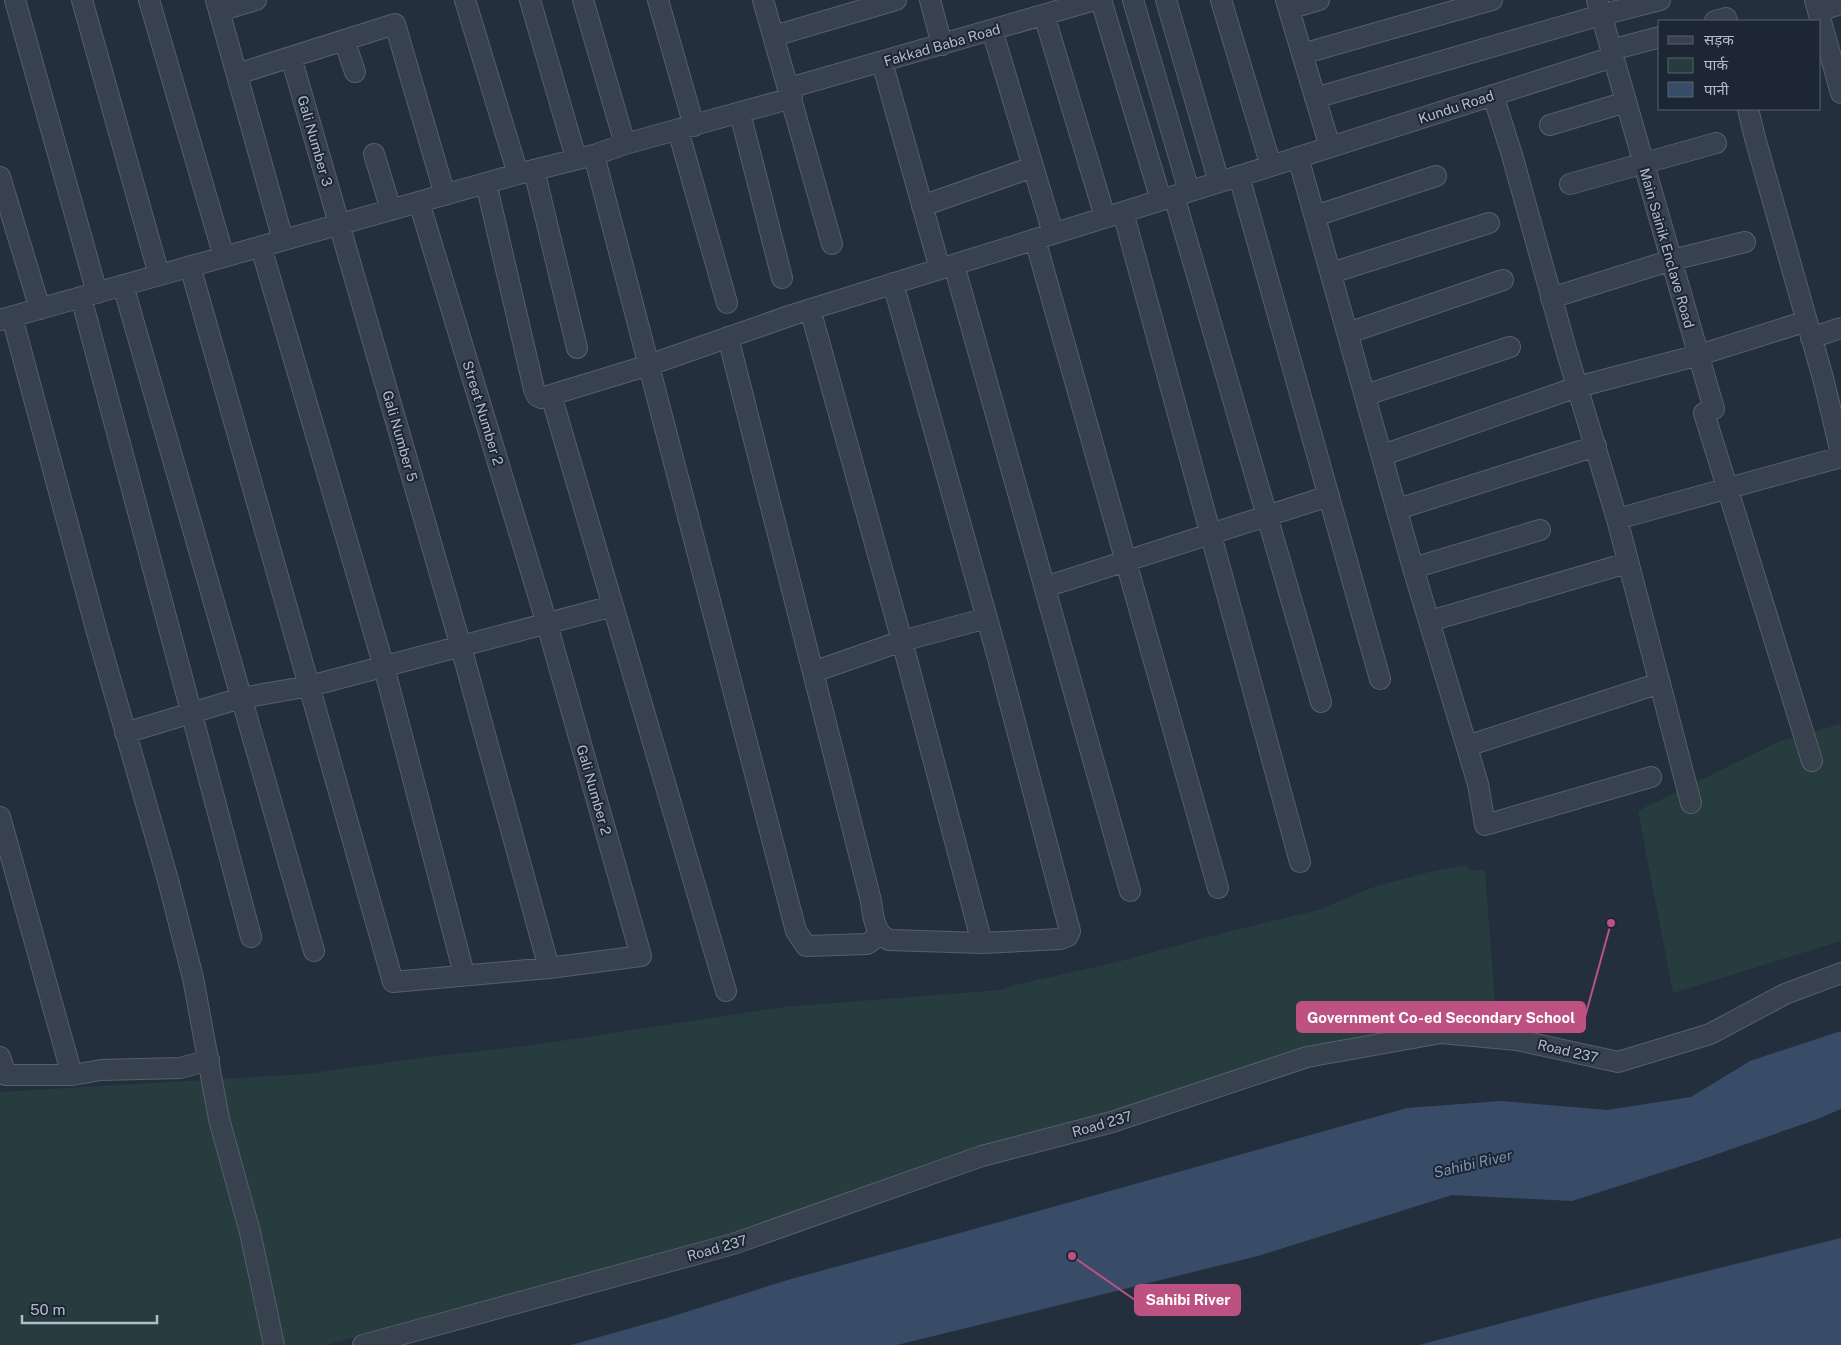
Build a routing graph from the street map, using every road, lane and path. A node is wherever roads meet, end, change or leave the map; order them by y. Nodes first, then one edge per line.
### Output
1 (15, 0) edge
2 (82, 0) edge
3 (149, 0) edge
4 (256, 0) edge
5 (466, 0) edge
6 (530, 0) edge
7 (583, 0) edge
8 (658, 0) edge
9 (763, 0) edge
10 (896, 0) edge
11 (930, 0) edge
12 (1095, 0) edge
13 (1101, 0) edge
14 (1133, 0) edge
15 (1166, 0) edge
16 (1222, 0) edge
17 (1319, 0) edge
18 (1492, 0) edge
19 (1660, 0) edge
20 (1288, 4) edge
21 (1841, 4) edge
22 (217, 5) edge
23 (1816, 6) edge
24 (1599, 8) edge
25 (1044, 15) junction
26 (1819, 20) edge
27 (1821, 27) edge
28 (992, 30) junction
29 (774, 36) junction
30 (1658, 37) edge
31 (344, 40) junction
32 (942, 45) junction
33 (1302, 54) junction
34 (1612, 54) junction
35 (290, 57) junction
36 (882, 62) junction
37 (355, 72) dead end
38 (1832, 72) edge
39 (237, 74) junction
40 (790, 93) junction
41 (1841, 93) edge
42 (1493, 95) junction
43 (1315, 98) junction
44 (1626, 102) junction
45 (1748, 110) edge
46 (740, 113) junction
47 (1550, 125) dead end
48 (686, 128) junction
49 (1716, 143) dead end
50 (625, 144) junction
51 (1330, 147) junction
52 (374, 154) dead end
53 (585, 157) junction
54 (1298, 157) junction
55 (1642, 163) junction
56 (1271, 166) junction
57 (1033, 168) junction
58 (526, 172) junction
59 (1239, 176) junction
60 (1436, 176) dead end
61 (0, 177) edge
62 (1219, 182) junction
63 (486, 183) junction
64 (1570, 184) dead end
65 (445, 195) junction
66 (1175, 196) junction
67 (419, 202) junction
68 (922, 206) junction
69 (391, 210) junction
70 (1114, 215) junction
71 (1315, 216) junction
72 (1489, 223) dead end
73 (339, 225) junction
74 (1044, 236) junction
75 (283, 240) junction
76 (1745, 242) dead end
77 (832, 244) dead end
78 (261, 246) junction
79 (224, 257) junction
80 (1672, 260) junction
81 (190, 266) junction
82 (947, 267) junction
83 (1331, 273) junction
84 (159, 275) junction
85 (782, 278) dead end
86 (1503, 280) dead end
87 (893, 284) junction
88 (123, 286) junction
89 (89, 295) junction
90 (1552, 298) junction
91 (727, 302) dead end
92 (40, 309) junction
93 (810, 310) junction
94 (6, 318) edge
95 (1841, 328) edge
96 (1809, 329) junction
97 (1348, 333) junction
98 (728, 336) junction
99 (1510, 347) dead end
100 (577, 348) dead end
101 (1699, 355) junction
102 (649, 365) junction
103 (1577, 387) junction
104 (552, 395) junction
105 (1366, 395) junction
106 (1596, 446) junction
107 (1841, 453) edge
108 (1383, 455) junction
109 (1841, 457) edge
110 (1726, 487) junction
111 (1329, 496) junction
112 (1398, 509) junction
113 (1267, 515) junction
114 (1617, 519) junction
115 (1540, 530) dead end
116 (1211, 534) junction
117 (1126, 562) junction
118 (1628, 563) junction
119 (1413, 568) junction
120 (1044, 587) junction
121 (613, 606) junction
122 (987, 618) junction
123 (1430, 621) junction
124 (547, 624) junction
125 (902, 641) junction
126 (461, 647) junction
127 (384, 667) junction
128 (813, 672) junction
129 (1380, 679) dead end
130 (1660, 683) junction
131 (310, 686) junction
132 (241, 698) junction
133 (1321, 702) dead end
134 (191, 712) junction
135 (125, 733) junction
136 (1467, 746) junction
137 (1812, 761) dead end
138 (1652, 777) dead end
139 (1692, 803) dead end
140 (0, 817) edge
141 (1300, 862) dead end
142 (1218, 888) dead end
143 (1130, 892) dead end
144 (880, 935) junction
145 (251, 937) dead end
146 (982, 943) junction
147 (314, 951) dead end
148 (549, 968) junction
149 (1841, 973) edge
150 (464, 974) junction
151 (726, 991) dead end
152 (209, 1060) junction
153 (2, 1069) edge
154 (72, 1075) junction
155 (274, 1345) edge
156 (362, 1345) edge

1 - 89 street
2 - 84 street
3 - 79 street
4 - 22 street
5 - 58 street
6 - 53 street
7 - 50 street
8 - 48 street
9 - 29 street
10 - 29 street
11 - 32 street
12 - 25 street, Fakkad Baba Road
13 - 66 street
14 - 66 street
15 - 62 street
16 - 56 street
17 - 20 street
18 - 33 street
19 - 24 street
20 - 33 street
21 - 23 street
22 - 39 street
23 - 26 street
24 - 34 street, Main Sainik Enclave Road
24 - 43 street
25 - 28 street, Fakkad Baba Road
25 - 70 street
27 - 38 street
28 - 32 street, Fakkad Baba Road
28 - 57 street
29 - 40 street
30 - 34 street, Kundu Road
31 - 35 street
31 - 37 street
31 - 65 street
32 - 36 street, Fakkad Baba Road
33 - 43 street
34 - 42 street, Kundu Road
34 - 44 street, Main Sainik Enclave Road
35 - 39 street
35 - 73 street, Gali Number 3
36 - 40 street, Fakkad Baba Road
36 - 68 street
38 - 41 street
39 - 75 street
40 - 46 street, Fakkad Baba Road
40 - 77 street
42 - 51 street, Kundu Road
42 - 90 street
43 - 51 street
44 - 47 street
44 - 55 street, Main Sainik Enclave Road
45 - 96 street
46 - 48 street, Fakkad Baba Road
46 - 85 street
48 - 50 street, Fakkad Baba Road
48 - 91 street
49 - 55 street
50 - 53 street, Fakkad Baba Road
51 - 54 street, Kundu Road
52 - 69 street
53 - 58 street, Fakkad Baba Road
53 - 102 street
54 - 56 street, Kundu Road
54 - 71 street
55 - 64 street
55 - 80 street, Main Sainik Enclave Road
56 - 59 street, Kundu Road
57 - 68 street
57 - 74 street
58 - 63 street, Fakkad Baba Road
58 - 100 street
59 - 62 street, Kundu Road
59 - 111 street
60 - 71 street
61 - 92 street
62 - 66 street, Kundu Road
63 - 65 street, Fakkad Baba Road
63 - 104 street
65 - 67 street, Fakkad Baba Road
66 - 70 street, Kundu Road
66 - 113 street
67 - 69 street, Fakkad Baba Road
67 - 124 street, Street Number 2
68 - 82 street
69 - 73 street, Fakkad Baba Road
70 - 74 street, Kundu Road
70 - 116 street
71 - 83 street
72 - 83 street
73 - 75 street, Fakkad Baba Road
73 - 126 street, Gali Number 5
74 - 82 street, Kundu Road
74 - 117 street
75 - 78 street, Fakkad Baba Road
76 - 80 street
78 - 79 street, Fakkad Baba Road
78 - 127 street
79 - 81 street, Fakkad Baba Road
80 - 90 street
80 - 101 street, Main Sainik Enclave Road
81 - 84 street, Fakkad Baba Road
81 - 131 street
82 - 87 street, Kundu Road
82 - 120 street
83 - 97 street
84 - 88 street, Fakkad Baba Road
86 - 97 street
87 - 93 street, Kundu Road
87 - 122 street
88 - 89 street, Fakkad Baba Road
88 - 132 street
89 - 92 street, Fakkad Baba Road
89 - 134 street
90 - 103 street
92 - 94 street, Fakkad Baba Road
93 - 98 street, Kundu Road
93 - 125 street
94 - 135 street
95 - 96 street
96 - 101 street
96 - 107 street
97 - 105 street
98 - 102 street, Kundu Road
98 - 128 street
99 - 105 street
101 - 103 street
101 - 110 street, Main Sainik Enclave Road
102 - 104 street, Kundu Road
102 - 144 street
103 - 106 street
103 - 108 street
104 - 121 street
105 - 108 street
106 - 112 street
106 - 114 street
108 - 112 street
109 - 110 street
110 - 114 street
110 - 137 street
111 - 113 street
111 - 129 street
112 - 119 street
113 - 116 street
113 - 133 street
114 - 118 street
115 - 119 street
116 - 117 street
116 - 141 street
117 - 120 street
117 - 142 street
118 - 123 street
118 - 130 street
119 - 123 street
120 - 143 street
121 - 124 street
121 - 151 street
122 - 125 street
122 - 146 street
123 - 136 street
124 - 126 street
124 - 148 street, Gali Number 2
125 - 128 street
125 - 146 street
126 - 127 street
126 - 148 street, Gali Number 5
127 - 131 street
127 - 150 street
128 - 144 street
130 - 136 street
130 - 139 street
131 - 132 street
131 - 150 street
132 - 134 street
132 - 147 street
134 - 135 street
134 - 145 street
135 - 152 street
136 - 138 street
140 - 154 street
144 - 146 street
148 - 150 street
149 - 156 street, Road 237
152 - 154 street
152 - 155 street
153 - 154 street

